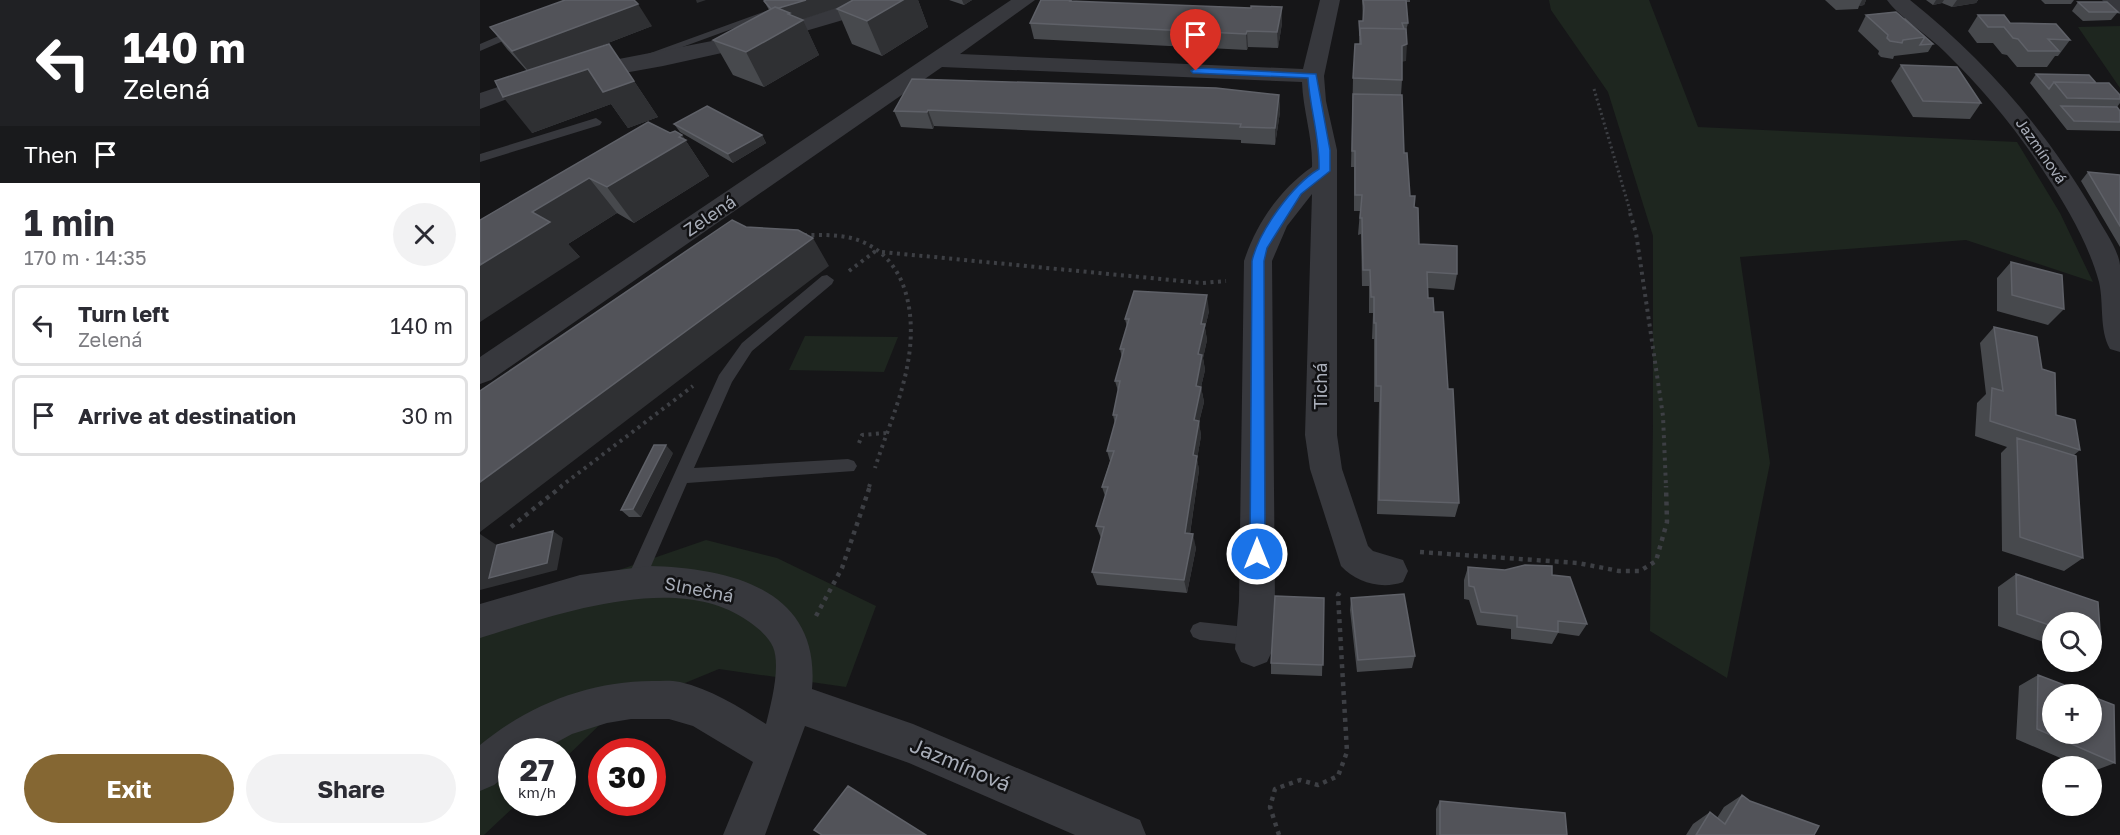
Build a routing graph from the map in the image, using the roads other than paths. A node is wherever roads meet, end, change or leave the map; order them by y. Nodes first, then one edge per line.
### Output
1 (806, 0) edge
2 (878, 0) edge
3 (1025, 0) edge
4 (1330, 0) edge
5 (1897, 0) edge
6 (2112, 0) edge
7 (2120, 8) edge
8 (526, 27) edge
9 (480, 48) edge
10 (940, 60) junction
11 (620, 66) junction
12 (1313, 76) junction
13 (480, 102) edge
14 (596, 122) edge
15 (480, 158) edge
16 (1324, 171) junction
17 (835, 278) road end
18 (2120, 341) edge
19 (480, 372) edge
20 (848, 466) dead end
21 (682, 476) junction
22 (1390, 571) road end
23 (635, 581) junction
24 (480, 621) edge
25 (1200, 631) dead end
26 (1255, 643) joint
27 (792, 702) junction
28 (776, 753) junction
29 (480, 771) edge
30 (744, 835) edge
31 (1125, 835) edge

1 - 11 lane
2 - 11 street
3 - 10 street, Zelená
4 - 12 street, Tichá
5 - 18 street, Jazmínová
6 - 7 street
8 - 9 lane
10 - 12 street
10 - 19 street, Zelená
11 - 13 street
12 - 16 street, Tichá
14 - 15 lane
16 - 22 street, Tichá
16 - 26 street
17 - 21 lane
20 - 21 lane
21 - 23 lane
23 - 24 street, Slnečná
23 - 27 street, Slnečná
25 - 26 lane
27 - 28 street, Slnečná
27 - 31 street, Jazmínová
28 - 29 street
28 - 30 street, Slnečná

